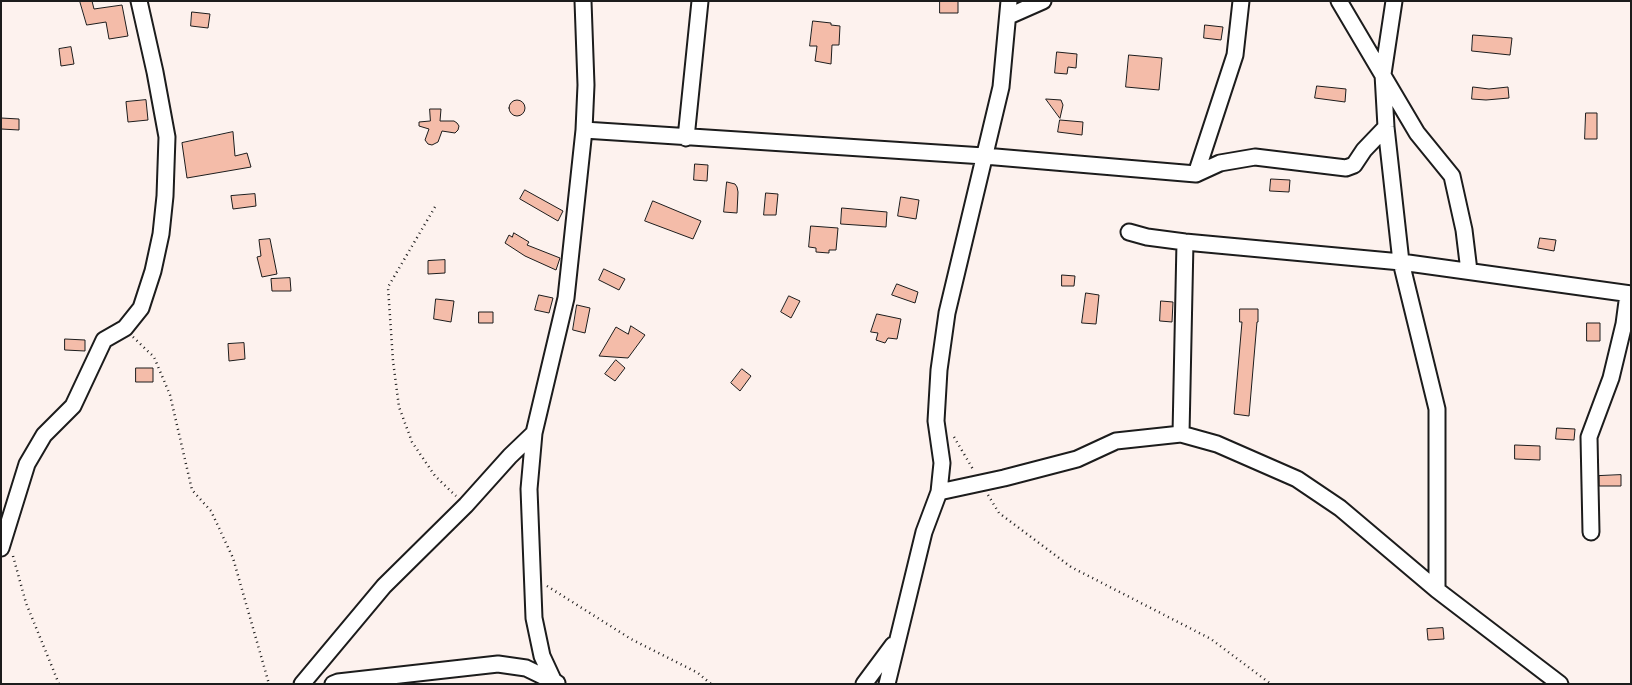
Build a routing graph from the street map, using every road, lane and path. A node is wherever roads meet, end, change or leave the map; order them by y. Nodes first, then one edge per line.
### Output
1 (138, 1) edge
2 (583, 1) edge
3 (700, 1) edge
4 (1043, 1) edge
5 (1241, 1) edge
6 (1339, 1) edge
7 (1394, 1) edge
8 (1009, 9) edge
9 (1383, 74) junction
10 (1386, 127) junction
11 (584, 130) junction
12 (686, 138) junction
13 (984, 156) junction
14 (1196, 174) junction
15 (436, 207) dead end
16 (1129, 232) dead end
17 (1186, 242) junction
18 (1401, 262) junction
19 (1470, 271) junction
20 (1630, 294) edge
21 (124, 328) junction
22 (534, 434) junction
23 (1181, 434) junction
24 (954, 437) dead end
25 (981, 483) junction
26 (939, 492) junction
27 (466, 505) junction
28 (1591, 532) dead end
29 (6, 533) junction
30 (1, 548) edge
31 (533, 577) junction
32 (1437, 590) junction
33 (897, 638) junction
34 (555, 683) edge
35 (59, 684) edge
36 (270, 684) edge
37 (302, 684) edge
38 (333, 684) edge
39 (711, 684) edge
40 (864, 684) edge
41 (887, 684) edge
42 (1271, 684) edge
43 (1560, 684) edge

1 - 21 street
2 - 11 street
3 - 12 street
4 - 8 street
5 - 14 street
6 - 9 street
7 - 9 street
8 - 13 street
9 - 10 street
9 - 19 street
10 - 14 street
10 - 18 street
11 - 12 street
11 - 22 street
12 - 13 street
13 - 14 street
13 - 26 street
15 - 27 path
16 - 17 street
17 - 18 street
17 - 23 street
18 - 19 street
18 - 32 street
19 - 20 street
20 - 28 street
21 - 29 street
21 - 36 path
22 - 27 street
22 - 31 street
23 - 25 street
23 - 32 street
24 - 25 path
25 - 26 street
25 - 42 path
26 - 33 street
27 - 37 street
29 - 30 street
29 - 35 path
31 - 34 street
31 - 39 path
32 - 43 street
33 - 40 street
33 - 41 street
34 - 38 street

